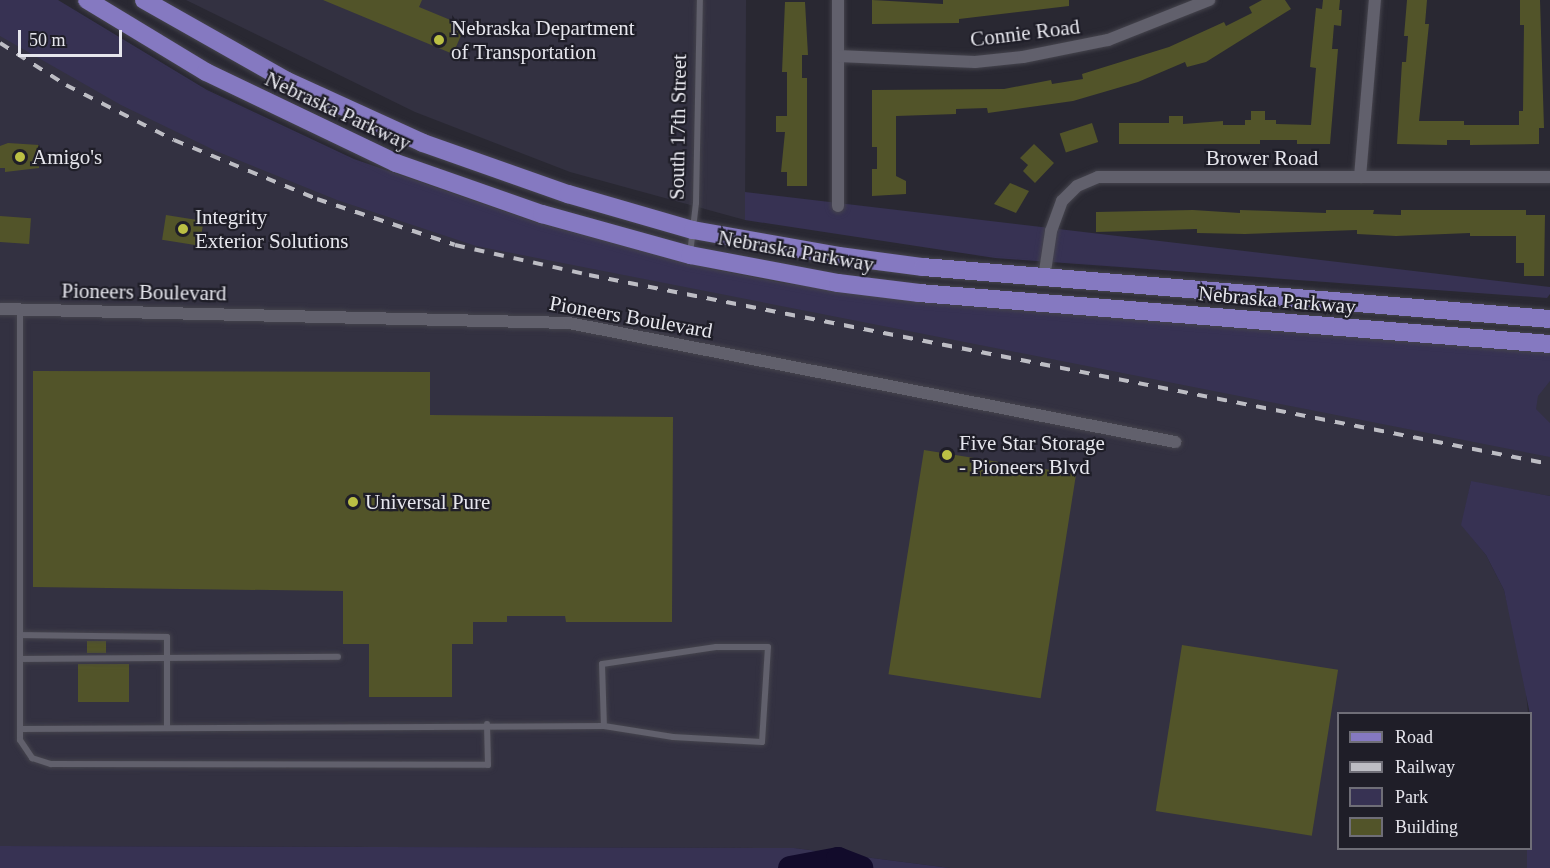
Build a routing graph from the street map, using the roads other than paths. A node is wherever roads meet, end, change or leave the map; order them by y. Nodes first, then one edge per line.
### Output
1 (144, 0) edge
2 (158, 0) edge
3 (700, 0) edge
4 (838, 0) edge
5 (1209, 0) edge
6 (1375, 0) edge
7 (90, 3) edge
8 (199, 33) junction
9 (838, 57) junction
10 (1360, 177) junction
11 (1550, 177) edge
12 (838, 206) dead end
13 (693, 230) junction
14 (690, 255) junction
15 (1044, 278) junction
16 (0, 309) edge
17 (20, 309) junction
18 (1550, 318) edge
19 (1550, 344) edge
20 (1176, 442) dead end
21 (20, 635) junction
22 (338, 657) dead end
23 (167, 658) junction
24 (20, 659) junction
25 (487, 724) junction
26 (604, 726) junction
27 (167, 728) junction
28 (20, 729) junction

1 - 8 main road, Nebraska Parkway
2 - 8 main road
3 - 13 lane, South 17th Street
4 - 9 street
5 - 9 street, Connie Road
6 - 10 street
7 - 14 main road, Nebraska Parkway
8 - 13 main road, Nebraska Parkway
9 - 12 street
10 - 11 street, Brower Road
10 - 15 street, Brower Road
13 - 14 lane, South 17th Street
13 - 15 main road, Nebraska Parkway
14 - 19 main road, Nebraska Parkway
15 - 18 main road, Nebraska Parkway
16 - 17 street, Pioneers Boulevard
17 - 20 street, Pioneers Boulevard
17 - 21 lane
21 - 23 lane
21 - 24 lane
22 - 23 lane
23 - 24 lane
23 - 27 lane
24 - 28 lane
25 - 26 lane
25 - 27 lane
25 - 28 lane
26 - 26 lane
27 - 28 lane

